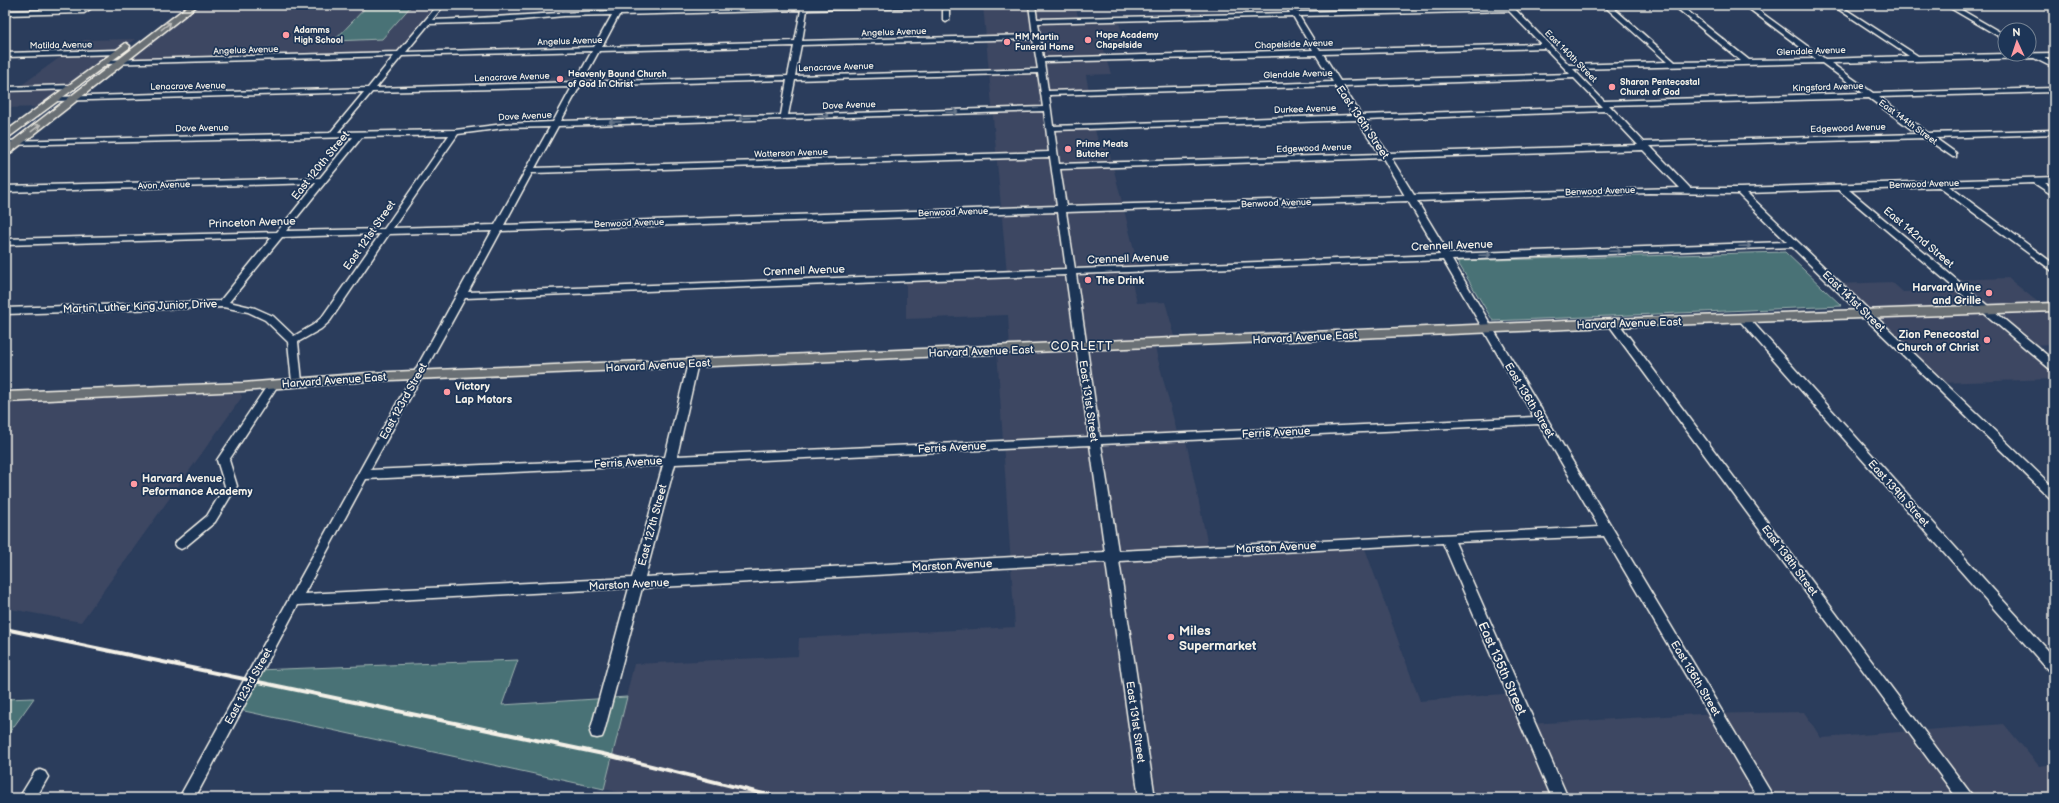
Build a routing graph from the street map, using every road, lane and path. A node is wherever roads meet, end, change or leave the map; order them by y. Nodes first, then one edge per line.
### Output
1 (93, 5) edge
2 (180, 5) edge
3 (194, 5) edge
4 (441, 5) edge
5 (621, 5) edge
6 (946, 5) edge
7 (1032, 5) edge
8 (1289, 5) edge
9 (1606, 5) edge
10 (1676, 5) edge
11 (1747, 5) edge
12 (1835, 5) edge
13 (1948, 5) edge
14 (805, 7) edge
15 (1509, 7) edge
16 (5, 13) edge
17 (617, 13) junction
18 (1295, 14) junction
19 (946, 20) dead end
20 (1034, 21) junction
21 (427, 22) junction
22 (1997, 33) edge
23 (1036, 37) junction
24 (797, 44) junction
25 (1548, 46) junction
26 (597, 49) junction
27 (1318, 52) junction
28 (2037, 53) edge
29 (5, 55) edge
30 (400, 55) junction
31 (1997, 55) edge
32 (2054, 55) edge
33 (2037, 56) edge
34 (119, 57) junction
35 (1916, 58) junction
36 (1040, 60) junction
37 (1823, 60) junction
38 (1748, 63) junction
39 (1674, 65) junction
40 (2054, 66) edge
41 (1569, 67) junction
42 (1041, 71) junction
43 (1577, 76) junction
44 (791, 78) junction
45 (1337, 83) junction
46 (578, 85) junction
47 (72, 87) junction
48 (5, 89) edge
49 (2054, 90) edge
50 (369, 91) junction
51 (1045, 93) junction
52 (1872, 96) junction
53 (55, 99) junction
54 (73, 99) junction
55 (1603, 103) junction
56 (1047, 109) junction
57 (1610, 109) junction
58 (784, 117) junction
59 (1359, 118) junction
60 (556, 124) junction
61 (1050, 128) junction
62 (456, 132) junction
63 (2054, 132) edge
64 (360, 134) junction
65 (332, 135) junction
66 (1926, 135) junction
67 (5, 137) edge
68 (5, 143) edge
69 (16, 143) junction
70 (1644, 145) junction
71 (5, 152) edge
72 (1054, 154) junction
73 (1953, 155) dead end
74 (1386, 156) junction
75 (1055, 167) junction
76 (530, 171) junction
77 (323, 180) junction
78 (2035, 180) junction
79 (2054, 180) edge
80 (1942, 184) junction
81 (1841, 187) junction
82 (5, 189) edge
83 (1687, 190) junction
84 (1740, 191) junction
85 (2054, 193) edge
86 (1411, 198) junction
87 (1061, 209) junction
88 (499, 228) junction
89 (386, 231) junction
90 (279, 234) junction
91 (5, 242) edge
92 (1796, 244) junction
93 (1446, 257) junction
94 (2054, 269) edge
95 (1071, 272) junction
96 (461, 295) junction
97 (223, 304) junction
98 (2054, 307) edge
99 (1987, 310) junction
100 (5, 311) edge
101 (1867, 314) junction
102 (1744, 319) junction
103 (1613, 323) junction
104 (1488, 328) junction
105 (293, 341) junction
106 (1081, 347) junction
107 (693, 363) junction
108 (2054, 367) edge
109 (418, 376) junction
110 (297, 382) junction
111 (273, 385) junction
112 (5, 397) edge
113 (1542, 420) junction
114 (1095, 440) junction
115 (670, 460) junction
116 (362, 475) junction
117 (2054, 495) edge
118 (1609, 532) junction
119 (1447, 538) junction
120 (181, 544) dead end
121 (1112, 556) junction
122 (636, 583) junction
123 (296, 600) junction
124 (2054, 667) edge
125 (597, 732) dead end
126 (40, 777) dead end
127 (27, 798) edge
128 (187, 798) edge
129 (1147, 798) edge
130 (1560, 798) edge
131 (1766, 798) edge
132 (1966, 798) edge

1 - 16 street
2 - 34 main road
34 -> 3 main road
4 - 21 street, East 120th Street
5 - 17 street, East 123rd Street
6 - 14 street
6 - 19 street
7 - 20 street, East 131st Street
8 - 18 street, East 136th Street
9 - 39 street
10 - 38 street
11 - 37 street, East 144th Street
12 - 35 street
13 - 22 street
14 - 17 street
14 - 24 street
15 - 18 street
15 - 25 street, East 140th Street
17 - 21 street
17 - 26 street, East 123rd Street
18 - 20 street
18 - 27 street, East 136th Street
20 - 23 street, East 131st Street
21 - 30 street, East 120th Street
23 - 24 street, Angelus Avenue
23 - 36 street, East 131st Street
24 - 26 street, Angelus Avenue
24 - 44 street
25 - 27 street, Chapelside Avenue
25 - 41 street, East 140th Street
26 - 30 street, Angelus Avenue
26 - 46 street, East 123rd Street
27 - 36 street, Chapelside Avenue
27 - 45 street, East 136th Street
28 - 32 street, Glendale Avenue
29 - 34 street, Matilda Avenue
30 - 34 street, Angelus Avenue
30 - 50 street, East 120th Street
31 - 35 street, Glendale Avenue
33 - 40 street
34 - 47 main road
34 - 54 main road
35 - 37 street, Glendale Avenue
36 - 42 street, East 131st Street
37 - 38 street, Glendale Avenue
37 - 52 street, East 144th Street
38 - 39 street, Glendale Avenue
39 - 41 street, Glendale Avenue
41 - 43 street, East 140th Street
42 - 44 street, Lenacrave Avenue
42 - 51 street, East 131st Street
43 - 45 street, Glendale Avenue
43 - 55 street, East 140th Street
44 - 46 street, Lenacrave Avenue
44 - 58 street
45 - 51 street, Glendale Avenue
45 - 59 street, East 136th Street
46 - 50 street, Lenacrave Avenue
46 - 60 street, East 123rd Street
47 - 48 street
47 - 53 main road
49 - 52 street, Kingsford Avenue
50 - 54 street, Lenacrave Avenue
50 - 65 street, East 120th Street
51 - 56 street, East 131st Street
52 - 55 street, Kingsford Avenue
52 - 66 street, East 144th Street
53 - 54 street, Lenacrave Avenue
53 - 67 main road
69 -> 54 main road
55 - 57 street, East 140th Street
58 -> 56 street, Dove Avenue
56 - 61 street, East 131st Street
57 - 59 street, Durkee Avenue
57 - 70 street, East 140th Street
58 -> 60 street, Dove Avenue
59 - 61 street, Durkee Avenue
59 - 74 street, East 136th Street
60 - 62 street, Dove Avenue
60 - 76 street, East 123rd Street
61 - 72 street, East 131st Street
62 - 64 street, Dove Avenue
62 - 89 street, East 121st Street
63 - 66 street, Edgewood Avenue
64 - 65 street, Dove Avenue
64 - 77 street, East 120th Street
65 - 69 street, Dove Avenue
66 - 70 street, Edgewood Avenue
66 - 73 street, East 144th Street
68 - 69 street, Dove Avenue
69 - 71 main road
70 - 74 street, Edgewood Avenue
70 - 83 street, East 140th Street
72 - 75 street, East 131st Street
72 - 76 street, Watterson Avenue
74 - 75 street, Edgewood Avenue
74 - 86 street, East 136th Street
75 - 87 street, East 131st Street
76 - 88 street, East 123rd Street
77 - 82 street, Avon Avenue
77 - 90 street, East 120th Street
78 - 79 street, Benwood Avenue
78 - 80 street, Benwood Avenue
78 - 85 street
80 - 81 street, Benwood Avenue
80 - 94 street
81 - 84 street, Benwood Avenue
81 - 99 street, East 142nd Street
83 - 84 street, Benwood Avenue
83 - 86 street, Benwood Avenue
84 - 92 street, East 141st Street
86 - 87 street, Benwood Avenue
86 - 93 street, East 136th Street
87 - 88 street, Benwood Avenue
87 - 95 street, East 131st Street
88 - 89 street, Princeton Avenue
88 - 96 street, East 123rd Street
89 - 90 street, Princeton Avenue
89 - 105 street, East 121st Street
90 - 91 street, Princeton Avenue
90 - 97 street, East 120th Street
93 -> 92 street, Crennell Avenue
92 - 101 street, East 141st Street
93 - 95 street, Crennell Avenue
93 - 104 street, East 136th Street
95 - 96 street, Crennell Avenue
95 - 106 street, East 131st Street
96 - 109 street, East 123rd Street
97 - 100 street, Martin Luther King Junior Drive
97 - 105 street, Martin Luther King Junior Drive
98 - 99 main road, Harvard Avenue East
99 - 101 main road, Harvard Avenue East
99 - 108 street, East 142nd Street
101 - 102 main road, Harvard Avenue East
101 - 117 street, East 141st Street
102 - 103 main road, Harvard Avenue East
102 - 124 street, East 139th Street
103 - 104 main road, Harvard Avenue East
103 - 132 street, East 138th Street
104 - 106 main road, Harvard Avenue East
104 - 113 street, East 136th Street
105 - 110 street
106 - 107 main road, Harvard Avenue East
106 - 114 street, East 131st Street
107 - 109 main road, Harvard Avenue East
107 - 115 street, East 127th Street
109 - 110 main road, Harvard Avenue East
109 - 116 street, East 123rd Street
110 - 111 main road, Harvard Avenue East
111 - 112 main road, Harvard Avenue East
111 - 120 street
113 - 114 street, Ferris Avenue
113 - 118 street, East 136th Street
114 - 115 street, Ferris Avenue
114 - 121 street, East 131st Street
115 - 116 street, Ferris Avenue
115 - 122 street, East 127th Street
116 - 123 street, East 123rd Street
118 - 119 street, Marston Avenue
118 - 131 street, East 136th Street
119 - 121 street, Marston Avenue
119 - 130 street, East 135th Street
121 - 122 street, Marston Avenue
121 - 129 street, East 131st Street
122 - 123 street, Marston Avenue
122 - 125 street, East 127th Street
123 - 128 street, East 123rd Street
126 - 127 street

